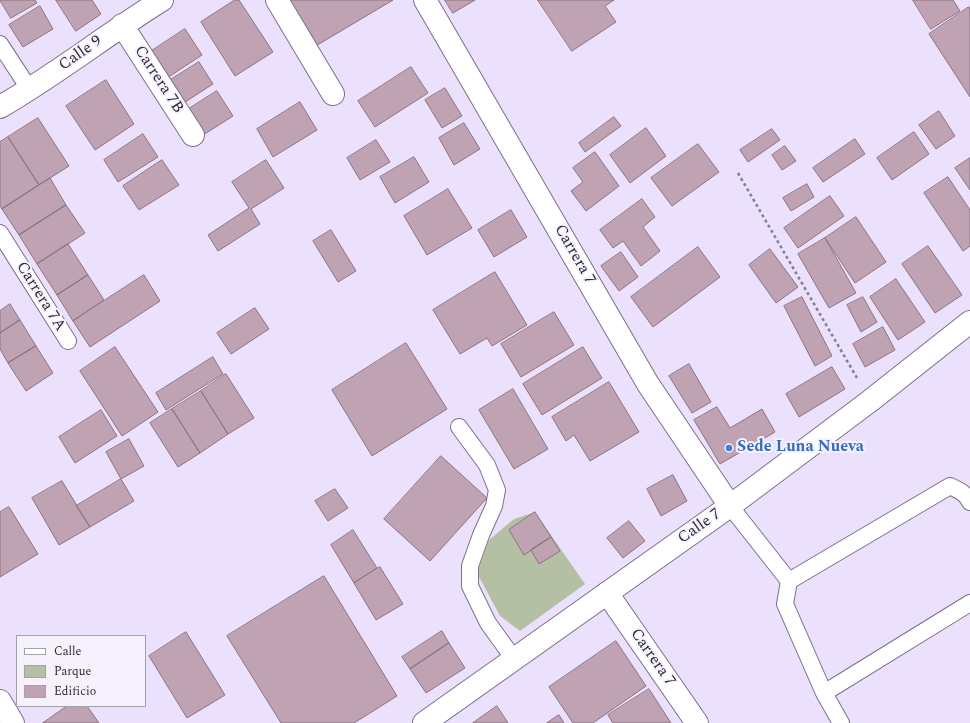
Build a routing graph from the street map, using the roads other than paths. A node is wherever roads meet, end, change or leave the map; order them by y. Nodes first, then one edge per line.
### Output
1 (162, 0) edge
2 (277, 0) edge
3 (425, 0) edge
4 (122, 25) junction
5 (0, 44) edge
6 (30, 90) junction
7 (333, 94) dead end
8 (0, 107) edge
9 (193, 135) dead end
10 (0, 233) edge
11 (970, 322) edge
12 (68, 341) dead end
13 (459, 427) dead end
14 (970, 502) edge
15 (730, 506) junction
16 (789, 581) junction
17 (608, 593) junction
18 (970, 603) edge
19 (514, 659) junction
20 (824, 693) junction
21 (0, 701) edge
22 (13, 723) edge
23 (424, 723) edge
24 (697, 723) edge
25 (841, 723) edge

1 - 4 street, Calle 9
2 - 7 street
3 - 15 street, Carrera 7
4 - 6 street, Calle 9
4 - 9 street, Carrera 7B
5 - 6 lane
6 - 8 street, Calle 9
10 - 12 lane, Carrera 7A
11 - 15 street, Calle 7
13 - 19 lane
14 - 16 lane
15 - 16 lane
15 - 17 street, Calle 7
16 - 20 lane
17 - 19 street, Calle 7
17 - 24 street, Carrera 7
18 - 20 lane
19 - 23 street, Calle 7
20 - 25 lane
21 - 22 street

